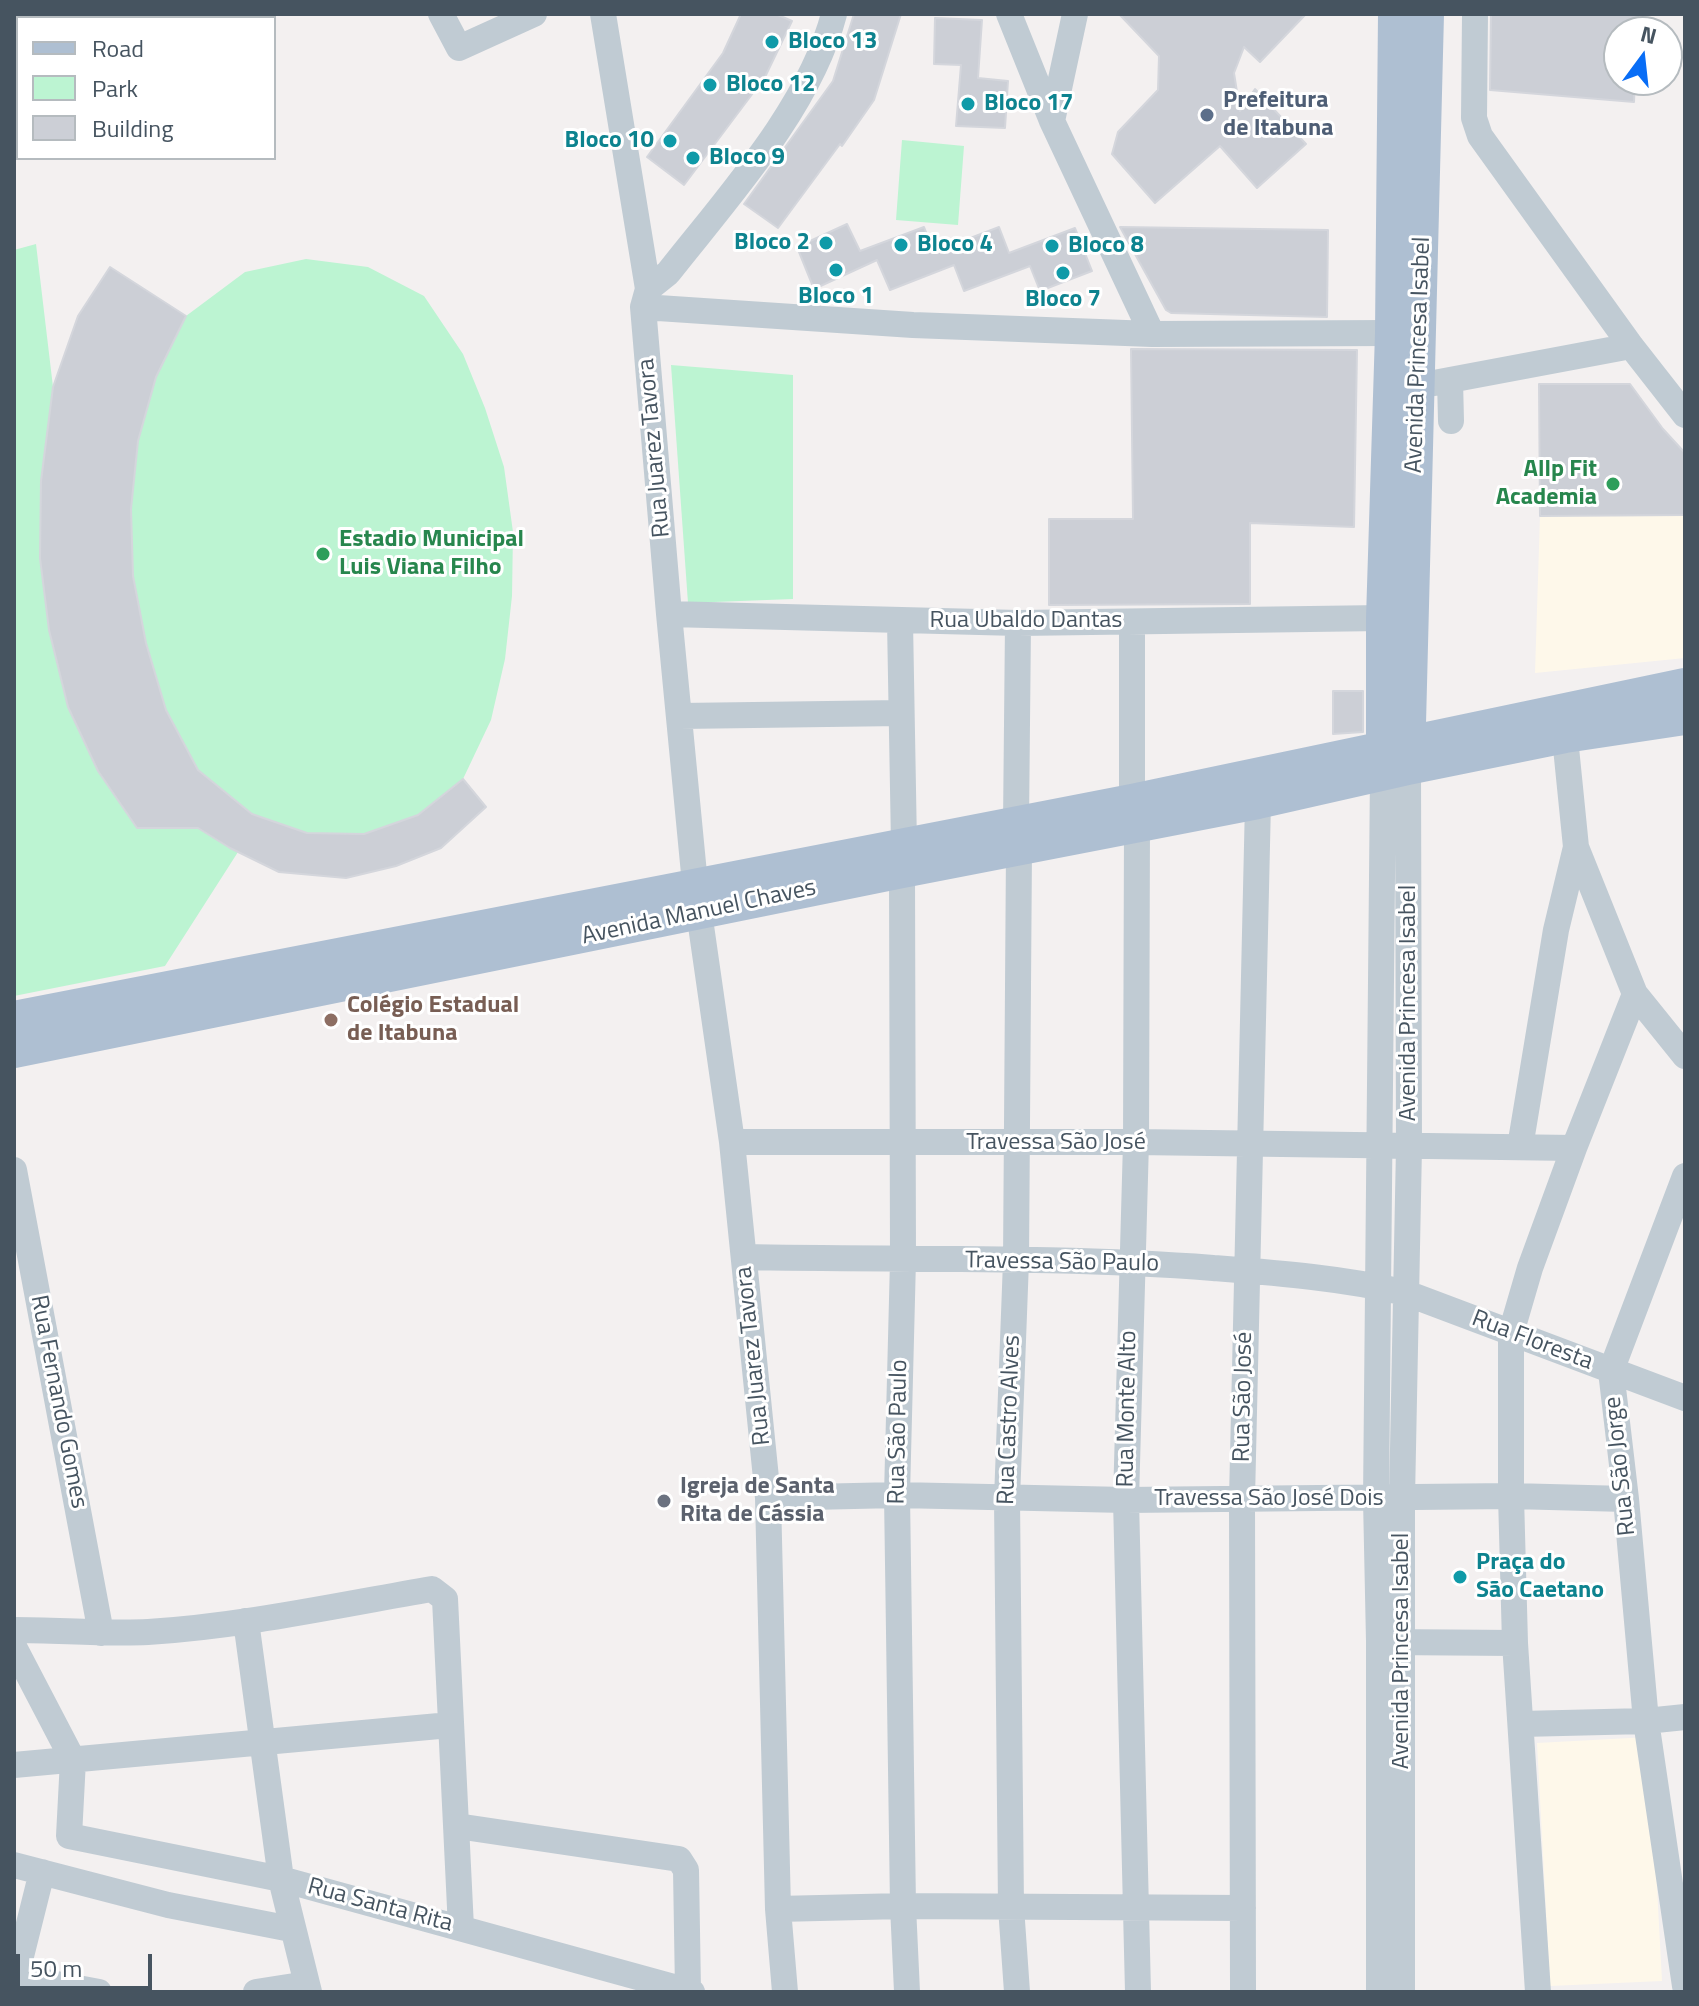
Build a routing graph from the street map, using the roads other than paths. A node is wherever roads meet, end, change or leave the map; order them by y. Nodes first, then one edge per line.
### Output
1 (534, 14) edge
2 (603, 14) edge
3 (834, 14) edge
4 (1009, 14) edge
5 (1075, 14) edge
6 (1395, 14) edge
7 (1427, 14) edge
8 (1475, 14) edge
9 (445, 21) edge
10 (1052, 121) junction
11 (646, 298) junction
12 (1392, 333) junction
13 (1152, 334) junction
14 (1631, 346) junction
15 (1434, 383) junction
16 (1685, 415) edge
17 (1451, 421) dead end
18 (669, 614) junction
19 (1383, 618) junction
20 (900, 621) junction
21 (1132, 622) junction
22 (1018, 623) junction
23 (1685, 685) edge
24 (901, 713) junction
25 (680, 716) junction
26 (1685, 718) edge
27 (1564, 724) junction
28 (1395, 758) junction
29 (1258, 802) junction
30 (1135, 813) junction
31 (1017, 836) junction
32 (1576, 847) junction
33 (903, 858) junction
34 (698, 899) junction
35 (1635, 994) junction
36 (14, 1018) edge
37 (14, 1051) edge
38 (1685, 1056) edge
39 (732, 1142) junction
40 (1136, 1142) junction
41 (902, 1143) junction
42 (1250, 1143) junction
43 (1017, 1144) junction
44 (1381, 1146) junction
45 (1409, 1147) junction
46 (1520, 1147) junction
47 (1574, 1148) junction
48 (14, 1170) edge
49 (1685, 1176) edge
50 (744, 1257) junction
51 (903, 1260) junction
52 (1016, 1261) junction
53 (1131, 1262) junction
54 (1247, 1271) junction
55 (1379, 1286) junction
56 (1406, 1293) junction
57 (1511, 1333) junction
58 (1611, 1371) junction
59 (1685, 1398) edge
60 (897, 1495) junction
61 (1511, 1496) junction
62 (768, 1498) junction
63 (1007, 1499) junction
64 (1242, 1499) junction
65 (1376, 1499) junction
66 (1402, 1499) junction
67 (1626, 1499) junction
68 (1126, 1500) junction
69 (246, 1621) junction
70 (14, 1630) edge
71 (101, 1633) junction
72 (1390, 1642) junction
73 (1515, 1643) junction
74 (14, 1647) edge
75 (1685, 1717) edge
76 (1646, 1721) junction
77 (1521, 1724) junction
78 (450, 1725) junction
79 (261, 1741) junction
80 (73, 1760) junction
81 (14, 1765) edge
82 (457, 1826) junction
83 (14, 1865) edge
84 (42, 1872) junction
85 (286, 1906) junction
86 (903, 1906) junction
87 (1011, 1907) junction
88 (1137, 1907) junction
89 (1243, 1908) junction
90 (778, 1909) junction
91 (461, 1928) junction
92 (15, 1979) edge
93 (1685, 1986) edge
94 (308, 1988) edge
95 (99, 1992) edge
96 (256, 1992) edge
97 (690, 1992) edge
98 (785, 1992) edge
99 (907, 1992) edge
100 (1017, 1992) edge
101 (1138, 1992) edge
102 (1243, 1992) edge
103 (1379, 1992) edge
104 (1402, 1992) edge
105 (1538, 1992) edge

1 - 9 street
2 - 11 street, Rua Juarez Tavora
3 - 11 street
4 - 10 street
5 - 10 street
6 - 12 main road, Avenida Princesa Isabel
7 - 15 main road, Avenida Princesa Isabel
8 - 14 street
10 - 13 street
11 - 13 street
11 - 18 street, Rua Juarez Tavora
12 - 13 street
12 - 19 main road, Avenida Princesa Isabel
14 - 15 street
14 - 16 street
15 - 17 street
15 - 28 main road, Avenida Princesa Isabel
18 - 20 street, Rua Ubaldo Dantas
18 - 25 street, Rua Juarez Tavora
19 - 21 street, Rua Ubaldo Dantas
19 - 28 main road, Avenida Princesa Isabel
20 - 22 street, Rua Ubaldo Dantas
20 - 24 street, Rua São Paulo
21 - 22 street, Rua Ubaldo Dantas
21 - 30 street, Rua Monte Alto
22 - 31 street, Rua Castro Alves
23 - 27 main road
24 - 25 street
24 - 33 street, Rua São Paulo
25 - 34 street, Rua Juarez Tavora
26 - 27 main road
27 - 28 main road
27 - 32 street
28 - 29 main road, Avenida Manuel Chaves
28 - 30 main road, Avenida Manuel Chaves
28 - 44 street, Avenida Princesa Isabel
28 - 45 street, Avenida Princesa Isabel
29 - 30 main road, Avenida Manuel Chaves
29 - 42 street, Rua São José
30 - 31 main road, Avenida Manuel Chaves
30 - 40 street, Rua Monte Alto
31 - 33 main road, Avenida Manuel Chaves
31 - 43 street, Rua Castro Alves
32 - 35 street
32 - 46 street
33 - 34 main road, Avenida Manuel Chaves
33 - 41 street, Rua São Paulo
34 - 36 main road, Avenida Manuel Chaves
34 - 37 main road, Avenida Manuel Chaves
34 - 39 street, Rua Juarez Tavora
35 - 38 street
35 - 47 street
39 - 41 street, Travessa São José
39 - 50 street, Rua Juarez Tavora
40 - 42 street, Travessa São José
40 - 43 street, Travessa São José
40 - 53 street, Rua Monte Alto
41 - 43 street, Travessa São José
41 - 51 street, Rua São Paulo
42 - 44 street, Travessa São José
42 - 54 street, Rua São José
43 - 52 street, Rua Castro Alves
44 - 45 street, Travessa São José
44 - 55 street, Avenida Princesa Isabel
45 - 46 street, Travessa São José
45 - 56 street, Avenida Princesa Isabel
46 - 47 street, Travessa São José
47 - 57 street
48 - 71 street, Rua Fernando Gomes
49 - 58 street, Rua São Jorge
50 - 51 street, Travessa São Paulo
50 - 62 street, Rua Juarez Tavora
51 - 52 street, Travessa São Paulo
51 - 60 street, Rua São Paulo
52 - 53 street, Travessa São Paulo
52 - 63 street, Rua Castro Alves
53 - 54 street, Travessa São Paulo
53 - 68 street, Rua Monte Alto
54 - 55 street, Travessa São Paulo
54 - 64 street, Rua São José
55 - 56 street, Rua Floresta
55 - 65 street, Avenida Princesa Isabel
56 - 57 street, Rua Floresta
56 - 66 street, Avenida Princesa Isabel
57 - 58 street, Rua Floresta
57 - 61 street
58 - 59 street, Rua Floresta
58 - 67 street, Rua São Jorge
60 - 62 street, Travessa São José Dois
60 - 63 street, Travessa São José Dois
60 - 86 street, Rua São Paulo
61 - 66 street, Travessa São José Dois
61 - 67 street, Travessa São José Dois
61 - 73 street
62 - 90 street, Rua Juarez Tavora
63 - 68 street, Travessa São José Dois
63 - 87 street, Rua Castro Alves
64 - 65 street, Travessa São José Dois
64 - 68 street, Travessa São José Dois
64 - 89 street, Rua São José
65 - 66 street, Travessa São José Dois
65 - 72 street, Avenida Princesa Isabel
66 - 72 street, Avenida Princesa Isabel
67 - 76 street, Rua São Jorge
68 - 88 street, Rua Monte Alto
69 - 71 street
69 - 78 street
69 - 79 street
70 - 71 street
72 - 73 street
72 - 103 street, Avenida Princesa Isabel
72 - 104 street, Avenida Princesa Isabel
73 - 77 street
74 - 80 street
75 - 76 street
76 - 77 street
76 - 93 street, Rua São Jorge
77 - 105 street
78 - 79 street
78 - 82 street
79 - 80 street
79 - 85 street
80 - 81 street
80 - 85 street, Rua Santa Rita
82 - 91 street
82 - 97 street
83 - 84 street
84 - 85 street
84 - 92 street
85 - 91 street, Rua Santa Rita
85 - 94 street
86 - 87 street
86 - 90 street
86 - 99 street, Rua São Paulo
87 - 88 street
87 - 100 street, Rua Castro Alves
88 - 89 street
88 - 101 street, Rua Monte Alto
89 - 102 street, Rua São José
90 - 98 street, Rua Juarez Tavora
91 - 97 street, Rua Santa Rita
92 - 95 street
94 - 96 street

